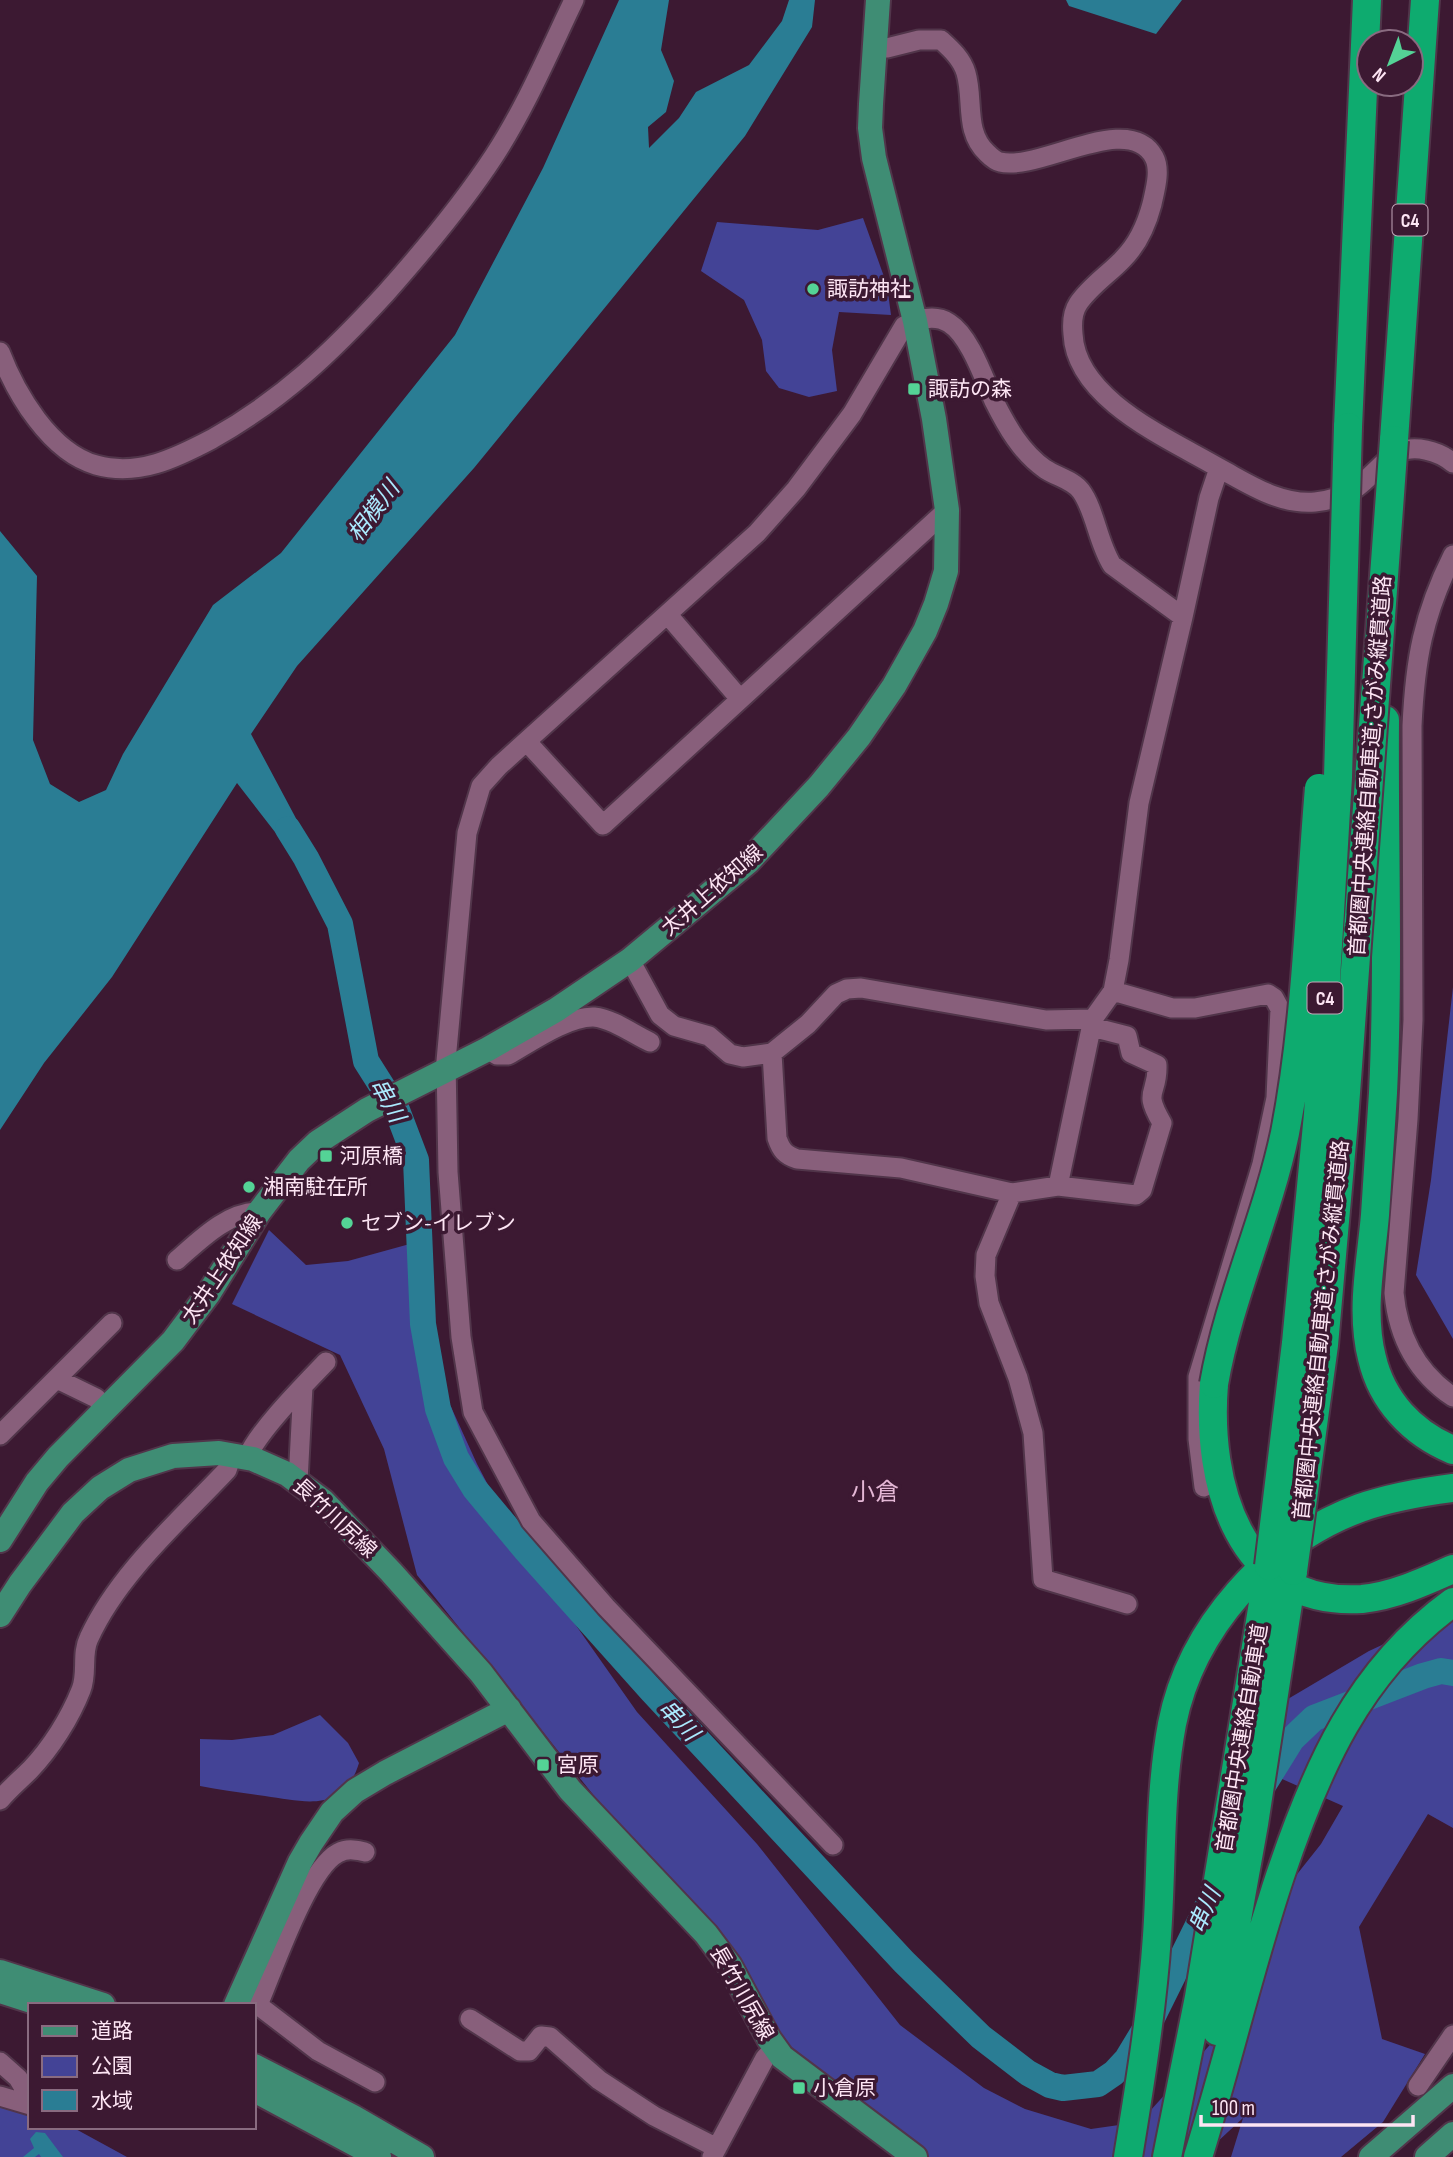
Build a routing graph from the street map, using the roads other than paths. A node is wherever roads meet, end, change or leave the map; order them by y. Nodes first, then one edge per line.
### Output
1 (574, 0) edge
2 (878, 0) edge
3 (1367, 0) edge
4 (1425, 0) edge
5 (875, 47) junction
6 (915, 321) junction
7 (0, 352) edge
8 (1348, 427) junction
9 (1453, 463) edge
10 (1219, 468) junction
11 (947, 510) junction
12 (1386, 539) junction
13 (1453, 555) edge
14 (668, 615) junction
15 (1183, 617) junction
16 (740, 699) junction
17 (527, 741) junction
18 (630, 960) junction
19 (1113, 991) junction
20 (1093, 1023) junction
21 (650, 1042) dead end
22 (488, 1049) junction
23 (772, 1052) junction
24 (443, 1073) junction
25 (1058, 1186) junction
26 (1012, 1193) junction
27 (259, 1212) junction
28 (177, 1260) dead end
29 (113, 1323) dead end
30 (326, 1362) dead end
31 (57, 1379) junction
32 (303, 1386) junction
33 (1453, 1397) edge
34 (106, 1409) junction
35 (0, 1435) edge
36 (1453, 1450) edge
37 (240, 1456) junction
38 (298, 1481) junction
39 (1204, 1488) dead end
40 (1453, 1488) edge
41 (0, 1540) edge
42 (1281, 1568) junction
43 (1447, 1572) edge
44 (1453, 1602) edge
45 (1127, 1604) dead end
46 (0, 1615) edge
47 (509, 1709) junction
48 (0, 1800) edge
49 (833, 1845) dead end
50 (365, 1852) dead end
51 (284, 1920) junction
52 (0, 1972) edge
53 (0, 1991) edge
54 (38, 2003) edge
55 (97, 2003) edge
56 (237, 2003) edge
57 (470, 2019) dead end
58 (1453, 2035) edge
59 (774, 2048) junction
60 (0, 2062) edge
61 (256, 2067) edge
62 (375, 2082) dead end
63 (1419, 2086) dead end
64 (1453, 2086) edge
65 (256, 2091) edge
66 (28, 2095) edge
67 (0, 2096) edge
68 (28, 2104) edge
69 (1453, 2134) edge
70 (714, 2153) edge
71 (379, 2157) edge
72 (422, 2157) edge
73 (915, 2157) edge
74 (1128, 2157) edge
75 (1167, 2157) edge
76 (1196, 2157) edge
77 (1371, 2157) edge
78 (1427, 2157) edge

1 - 7 street
2 - 5 main road, 太井上依知線
3 - 8 highway, 首都圏中央連絡自動車道;さがみ縦貫道路 / C4
4 - 12 highway, 首都圏中央連絡自動車道;さがみ縦貫道路 / C4, bridge
5 - 6 main road, 太井上依知線
5 - 10 street
6 - 11 main road, 太井上依知線
6 - 14 street
6 - 15 street
8 - 42 highway, 首都圏中央連絡自動車道;さがみ縦貫道路 / C4, bridge
8 - 43 highway, bridge
9 - 10 street
10 - 15 street
11 - 16 street
11 - 18 main road, 太井上依知線
12 - 36 highway, bridge
12 - 42 highway, 首都圏中央連絡自動車道;さがみ縦貫道路 / C4, bridge
13 - 33 street
14 - 16 street
14 - 17 street
15 - 19 street
16 - 17 street
17 - 24 street
18 - 22 main road, 太井上依知線
18 - 23 street
19 - 20 street
19 - 39 street
20 - 23 street
20 - 25 street
20 - 25 street
21 - 22 street
22 - 24 main road, 太井上依知線
23 - 26 street
24 - 27 main road, 太井上依知線
24 - 49 street
25 - 26 street
26 - 45 street
27 - 28 street
27 - 34 main road, 太井上依知線
29 - 31 street
30 - 32 street
31 - 34 street
31 - 35 street
32 - 37 street
32 - 38 street
34 - 41 main road, 太井上依知線
37 - 38 main road, 長竹川尻線
37 - 46 main road, 長竹川尻線
37 - 48 street
38 - 47 main road, 長竹川尻線
40 - 74 highway, bridge
42 - 75 highway, 首都圏中央連絡自動車道 / C4
42 - 76 highway, 首都圏中央連絡自動車道 / C4
44 - 76 highway
47 - 51 main road
47 - 59 main road, 長竹川尻線
50 - 51 street
51 - 56 main road
51 - 62 street
52 - 55 main road
53 - 54 main road
57 - 70 street
58 - 63 street
59 - 70 street
59 - 73 main road, 長竹川尻線
60 - 66 street
61 - 72 main road
64 - 77 main road
65 - 71 main road
67 - 68 street
69 - 78 main road

